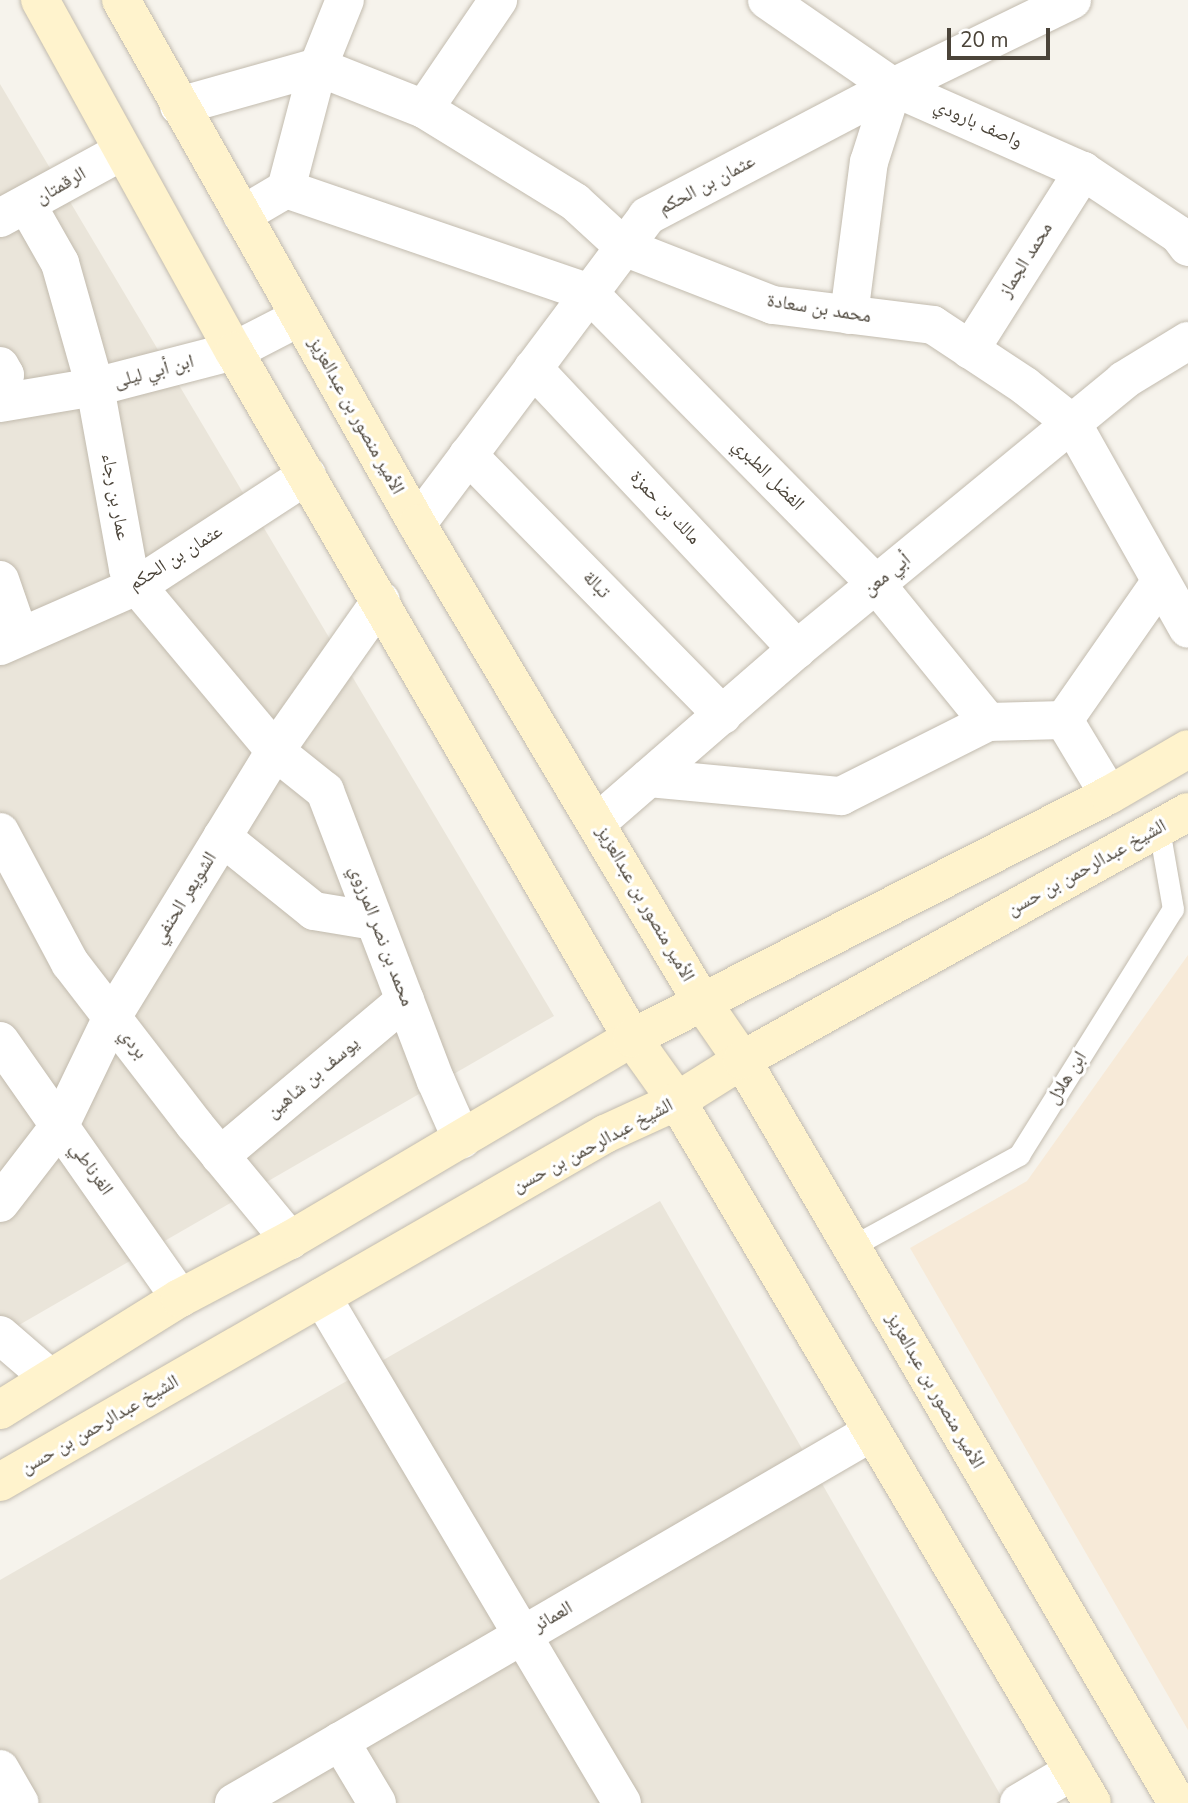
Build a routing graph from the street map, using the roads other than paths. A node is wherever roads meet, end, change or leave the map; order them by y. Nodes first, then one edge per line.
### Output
1 (40, 0) edge
2 (121, 0) edge
3 (345, 0) edge
4 (498, 0) edge
5 (767, 0) edge
6 (1044, 5) edge
7 (318, 67) junction
8 (893, 87) junction
9 (179, 106) junction
10 (424, 109) junction
11 (121, 152) junction
12 (1083, 171) junction
13 (286, 189) junction
14 (14, 212) edge
15 (242, 215) junction
16 (624, 247) junction
17 (1188, 247) edge
18 (589, 293) junction
19 (849, 315) junction
20 (300, 317) junction
21 (1188, 341) edge
22 (970, 350) junction
23 (234, 351) junction
24 (0, 366) edge
25 (533, 368) junction
26 (0, 379) edge
27 (95, 387) junction
28 (0, 403) edge
29 (1072, 423) junction
30 (468, 455) junction
31 (307, 475) junction
32 (417, 524) junction
33 (0, 580) edge
34 (1161, 581) junction
35 (876, 584) junction
36 (137, 586) junction
37 (381, 600) junction
38 (1188, 629) edge
39 (9, 640) edge
40 (797, 649) junction
41 (723, 715) junction
42 (1064, 720) junction
43 (988, 722) junction
44 (1188, 750) edge
45 (275, 751) junction
46 (649, 778) junction
47 (1108, 795) junction
48 (1174, 820) edge
49 (597, 822) junction
50 (0, 832) edge
51 (222, 837) junction
52 (374, 921) junction
53 (405, 1000) junction
54 (702, 1002) junction
55 (112, 1017) junction
56 (632, 1038) junction
57 (0, 1041) edge
58 (742, 1060) junction
59 (677, 1101) junction
60 (60, 1125) junction
61 (462, 1140) junction
62 (220, 1156) junction
63 (0, 1203) edge
64 (290, 1240) junction
65 (851, 1247) junction
66 (322, 1297) junction
67 (180, 1298) junction
68 (0, 1335) edge
69 (50, 1378) junction
70 (0, 1410) edge
71 (872, 1432) junction
72 (0, 1482) edge
73 (523, 1635) junction
74 (340, 1741) junction
75 (0, 1769) edge
76 (1082, 1787) edge
77 (240, 1801) edge
78 (20, 1803) edge
79 (377, 1803) edge
80 (622, 1803) edge
81 (1019, 1803) edge
82 (1177, 1803) edge

1 - 11 street
2 - 9 street, الأمير منصور بن عبدالعزيز
3 - 7 street
4 - 10 street
5 - 8 street, واصف بارودي
6 - 8 street, عثمان بن الحكم
7 - 9 street
7 - 10 street, محمد بن سعادة
7 - 13 street
8 - 12 street, واصف بارودي
8 - 16 street, عثمان بن الحكم
8 - 19 street
9 - 15 street, الأمير منصور بن عبدالعزيز
10 - 16 street, محمد بن سعادة
11 - 14 street, الرقمتان
11 - 23 street
12 - 17 street, واصف بارودي
12 - 22 street, محمد الجماز
13 - 15 street
13 - 18 street, الفضل الطبري
14 - 27 street, عمار بن رجاء
15 - 20 street, الأمير منصور بن عبدالعزيز
16 - 18 street, عثمان بن الحكم
16 - 19 street, محمد بن سعادة
18 - 25 street, عثمان بن الحكم
18 - 35 street, الفضل الطبري
19 - 22 street, محمد بن سعادة
20 - 23 street, ابن أبي ليلى
20 - 32 street, الأمير منصور بن عبدالعزيز
21 - 29 street, أبي معن
22 - 29 street, محمد بن سعادة
23 - 27 street, ابن أبي ليلى
23 - 31 street
24 - 26 street
25 - 30 street, عثمان بن الحكم
25 - 40 street, مالك بن حمزة
27 - 28 street, ابن أبي ليلى
27 - 36 street, عمار بن رجاء
29 - 34 street, محمد بن سعادة
29 - 35 street, أبي معن
30 - 32 street, عثمان بن الحكم
30 - 41 street, تبالة
31 - 36 street, عثمان بن الحكم
31 - 37 street
32 - 49 street, الأمير منصور بن عبدالعزيز
33 - 39 street
34 - 38 street, محمد بن سعادة
34 - 42 street
35 - 40 street, أبي معن
35 - 43 street, الفضل الطبري
36 - 39 street, عثمان بن الحكم
36 - 45 street, عمار بن رجاء
37 - 45 street, الشويعر الحنفي
37 - 56 street
40 - 41 street, أبي معن
41 - 46 street, أبي معن
42 - 43 street
42 - 47 street
43 - 46 street
44 - 47 street
45 - 51 street, الشويعر الحنفي
45 - 52 street, محمد بن نصر المرزوي
46 - 49 street, أبي معن
47 - 54 street
48 - 58 street, الشيخ عبدالرحمن بن حسن
48 - 65 lane, ابن هلال
49 - 54 street, الأمير منصور بن عبدالعزيز
50 - 55 street, بردي
51 - 52 street
51 - 55 street, الشويعر الحنفي
52 - 53 street, محمد بن نصر المرزوي
53 - 61 street, محمد بن نصر المرزوي
53 - 62 street, يوسف بن شاهين
54 - 56 street
54 - 58 street, الأمير منصور بن عبدالعزيز
55 - 60 street, الشويعر الحنفي
55 - 62 street, بردي
56 - 59 street
56 - 61 street
57 - 60 street, الغرناطي
58 - 59 street, الشيخ عبدالرحمن بن حسن
58 - 65 street, الأمير منصور بن عبدالعزيز
59 - 66 street, الشيخ عبدالرحمن بن حسن
59 - 71 street
60 - 63 street, الشويعر الحنفي
60 - 67 street, الغرناطي
61 - 64 street
62 - 64 street, بردي
64 - 67 street
65 - 82 street, الأمير منصور بن عبدالعزيز
66 - 72 street, الشيخ عبدالرحمن بن حسن
66 - 73 street
67 - 69 street
68 - 69 street
69 - 70 street
71 - 73 street, العمائر
71 - 76 street
73 - 74 street, العمائر
73 - 80 street
74 - 77 street, العمائر
74 - 79 street
75 - 78 street
76 - 81 street

